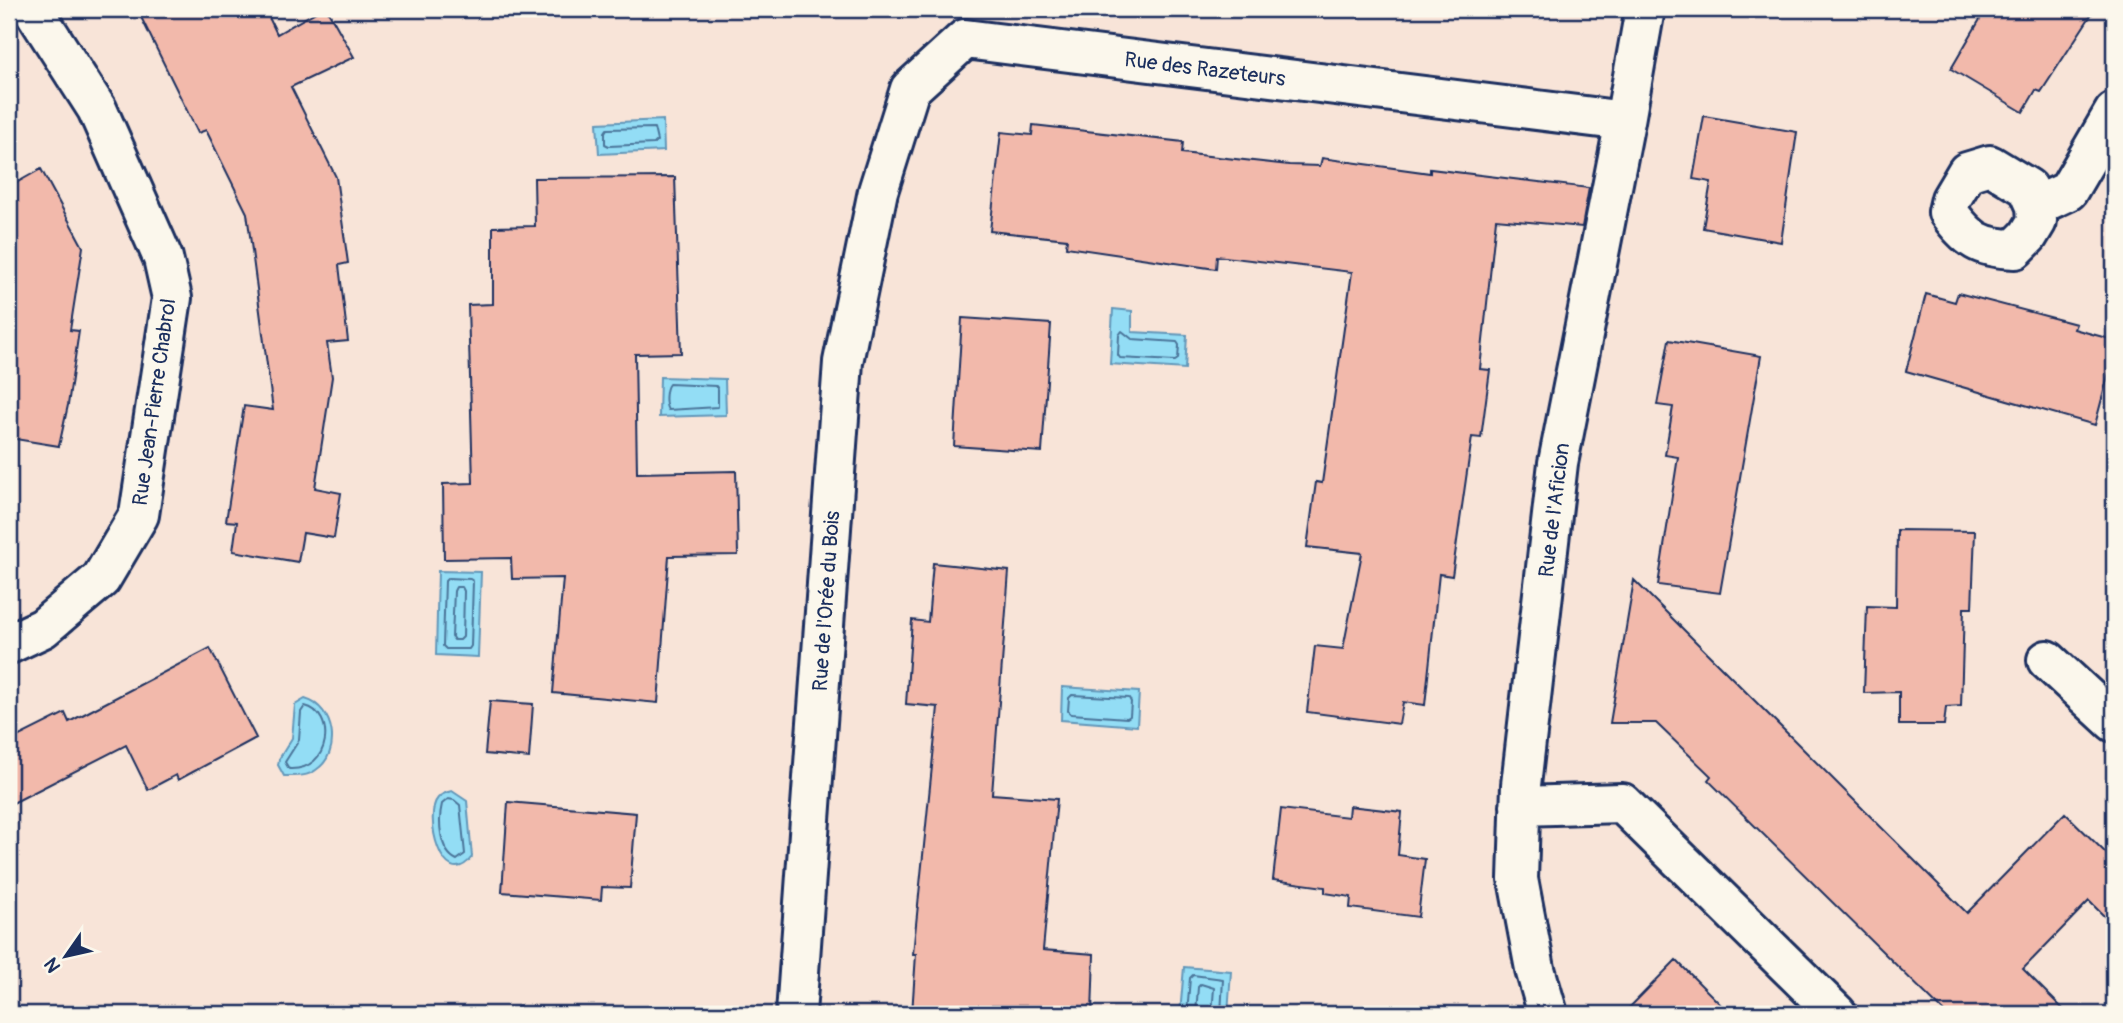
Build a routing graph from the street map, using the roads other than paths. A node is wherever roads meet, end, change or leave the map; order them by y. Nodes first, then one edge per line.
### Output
1 (33, 9) edge
2 (1645, 9) edge
3 (9, 23) edge
4 (2114, 112) edge
5 (1625, 121) junction
6 (878, 191) joint
7 (2036, 206) dead end
8 (9, 644) edge
9 (2047, 660) dead end
10 (2114, 722) edge
11 (1520, 806) junction
12 (796, 1014) edge
13 (1548, 1014) edge
14 (1837, 1014) edge

1 - 3 street, Rue Jean-Pierre Chabrol
1 - 8 street, Rue Jean-Pierre Chabrol
2 - 5 street, Rue de l'Aficion
4 - 7 street
5 - 6 street, Rue des Razeteurs
5 - 11 street, Rue de l'Aficion
6 - 12 street, Rue de l'Orée du Bois
9 - 10 street
11 - 13 street, Rue de l'Aficion
11 - 14 street

